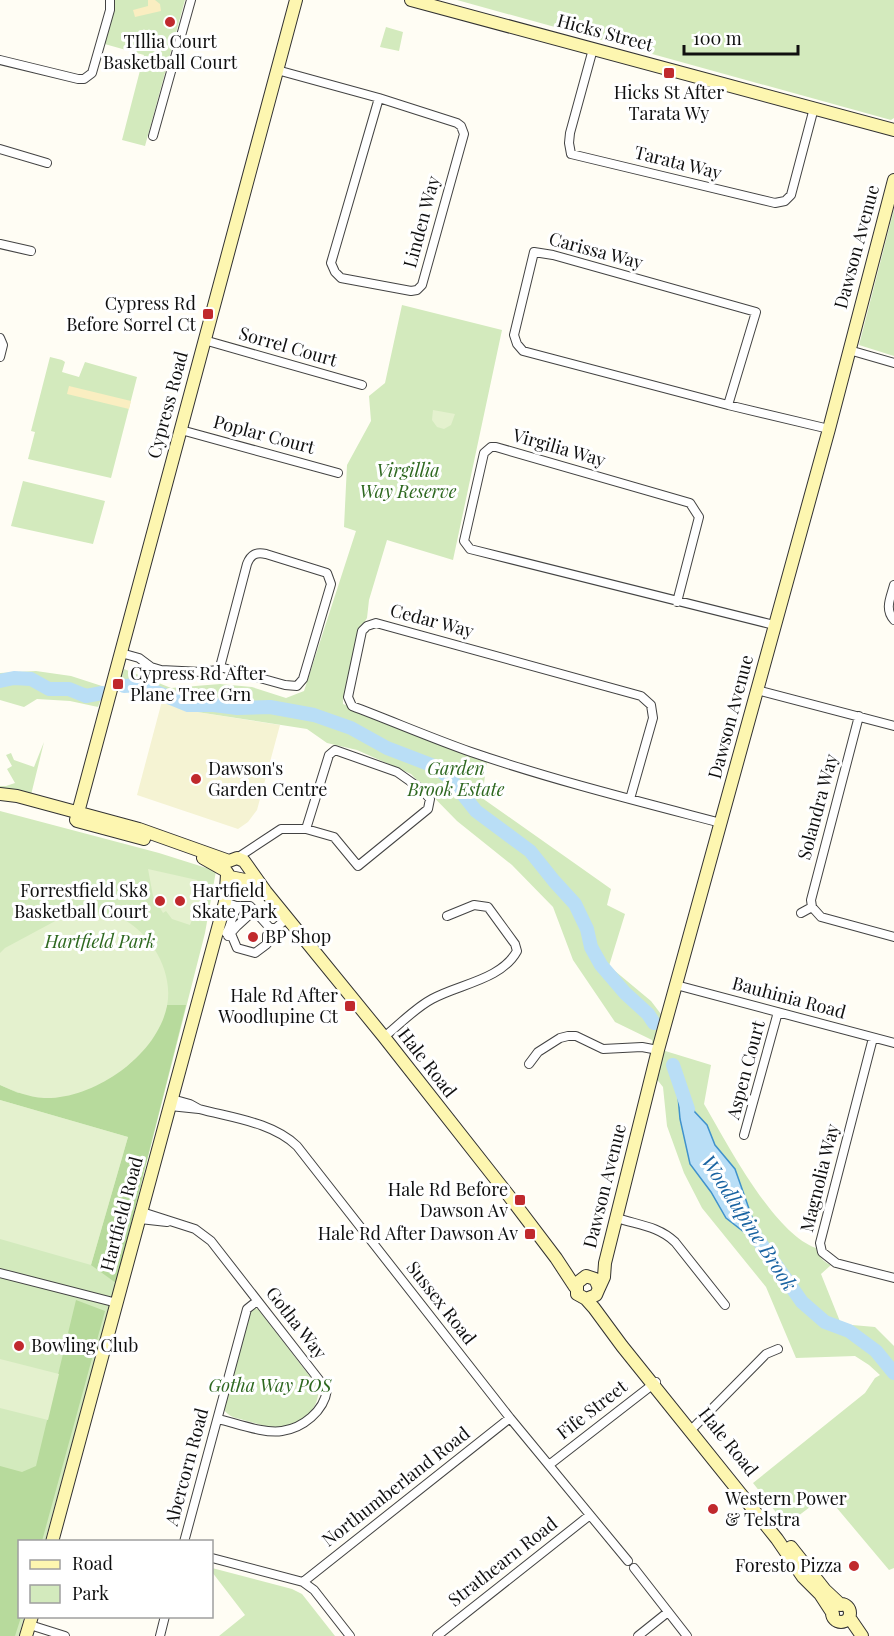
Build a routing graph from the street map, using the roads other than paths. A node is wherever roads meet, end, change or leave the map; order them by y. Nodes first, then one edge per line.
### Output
1 (110, 0) edge
2 (191, 0) edge
3 (296, 0) edge
4 (411, 0) edge
5 (593, 49) junction
6 (0, 60) edge
7 (277, 70) junction
8 (379, 98) junction
9 (814, 108) junction
10 (894, 130) edge
11 (153, 136) dead end
12 (0, 149) edge
13 (47, 163) dead end
14 (894, 180) edge
15 (0, 244) edge
16 (31, 251) dead end
17 (0, 338) edge
18 (204, 340) junction
19 (849, 350) junction
20 (0, 357) edge
21 (894, 363) edge
22 (362, 385) dead end
23 (728, 405) junction
24 (829, 429) junction
25 (181, 430) junction
26 (338, 473) dead end
27 (894, 585) edge
28 (677, 602) junction
29 (894, 620) edge
30 (774, 625) junction
31 (121, 653) junction
32 (220, 667) junction
33 (757, 690) junction
34 (859, 716) junction
35 (894, 726) edge
36 (0, 795) edge
37 (630, 799) junction
38 (77, 816) junction
39 (721, 823) junction
40 (306, 829) junction
41 (237, 869) junction
42 (226, 899) junction
43 (240, 906) junction
44 (812, 907) junction
45 (801, 913) dead end
46 (260, 916) junction
47 (447, 916) dead end
48 (287, 918) junction
49 (276, 928) junction
50 (224, 933) junction
51 (894, 937) edge
52 (676, 985) junction
53 (778, 1012) junction
54 (384, 1037) junction
55 (873, 1038) junction
56 (894, 1043) edge
57 (658, 1050) junction
58 (529, 1064) dead end
59 (171, 1103) junction
60 (744, 1135) dead end
61 (141, 1216) junction
62 (617, 1218) junction
63 (605, 1263) junction
64 (0, 1273) edge
65 (894, 1278) edge
66 (581, 1280) junction
67 (594, 1294) junction
68 (257, 1301) junction
69 (117, 1303) junction
70 (725, 1305) dead end
71 (778, 1349) dead end
72 (654, 1383) junction
73 (510, 1418) junction
74 (218, 1419) junction
75 (692, 1429) junction
76 (549, 1465) junction
77 (590, 1515) junction
78 (53, 1540) edge
79 (185, 1540) edge
80 (213, 1558) edge
81 (303, 1582) junction
82 (668, 1612) junction
83 (841, 1614) junction
84 (165, 1618) edge
85 (29, 1627) edge
86 (53, 1636) edge
87 (65, 1636) edge
88 (160, 1636) edge
89 (350, 1636) edge
90 (437, 1636) edge
91 (638, 1636) edge
92 (687, 1636) edge
93 (854, 1636) edge
94 (862, 1636) edge

1 - 6 street
2 - 11 street
3 - 7 main road, Cypress Road
4 - 5 main road, Hicks Street
5 - 9 main road, Hicks Street
5 - 9 street, Tarata Way
7 - 8 street, Linden Way
7 - 18 main road, Cypress Road
8 - 8 street, Linden Way
9 - 10 main road, Hicks Street
12 - 13 street
14 - 19 main road, Dawson Avenue
15 - 16 street
17 - 20 street
18 - 22 street, Sorrel Court
18 - 25 main road, Cypress Road
19 - 21 street
19 - 24 main road, Dawson Avenue
23 - 23 street, Carissa Way
23 - 24 street, Carissa Way
24 - 30 main road, Dawson Avenue
25 - 26 street, Poplar Court
25 - 31 main road, Cypress Road
27 - 29 street
28 - 28 street, Virgilia Way
28 - 30 street, Virgilia Way
30 - 33 main road, Dawson Avenue
31 - 32 street
31 - 38 main road, Cypress Road
32 - 32 street
33 - 34 street
33 - 39 main road, Dawson Avenue
34 - 35 street
34 - 44 street, Solandra Way
36 - 38 main road
37 - 37 street, Cedar Way
37 - 39 street, Cedar Way
38 - 41 main road
39 - 52 main road, Dawson Avenue
40 - 40 street
40 - 41 street
41 - 42 main road, Hartfield Road
41 - 48 main road, Hale Road
42 - 43 street
42 - 50 main road, Hartfield Road
43 - 46 street
43 - 50 street
44 - 45 street
44 - 51 street
46 - 49 street
46 - 50 street
47 - 54 street
48 - 49 street
48 - 54 main road, Hale Road
49 - 50 street
50 - 59 main road, Hartfield Road
52 - 53 street, Bauhinia Road
52 - 57 main road, Dawson Avenue
53 - 55 street, Bauhinia Road
53 - 60 street, Aspen Court
54 - 66 main road, Hale Road
55 - 56 street, Bauhinia Road
55 - 65 street, Magnolia Way
57 - 58 street
57 - 62 main road, Dawson Avenue
59 - 61 main road, Hartfield Road
59 - 73 street, Sussex Road
61 - 68 street, Gotha Way
61 - 69 main road, Hartfield Road
62 - 63 main road, Dawson Avenue
62 - 70 street
63 - 66 main road, Dawson Avenue
63 - 67 main road, Dawson Avenue
64 - 69 street
66 - 67 main road
66 - 67 main road
67 - 72 main road, Hale Road
68 - 74 street, Abercorn Road
68 - 74 street, Gotha Way
69 - 78 main road, Hartfield Road
71 - 75 street
72 - 75 main road, Hale Road
72 - 76 street, Fife Street
73 - 76 street, Sussex Road
73 - 81 street, Northumberland Road
74 - 79 street, Abercorn Road
75 - 83 main road, Hale Road
76 - 77 street, Sussex Road
77 - 82 street, Sussex Road
77 - 90 street, Strathearn Road
80 - 81 street
81 - 89 street
82 - 91 street
82 - 92 street, Sussex Road
83 - 93 main road, Hale Road
83 - 94 main road, Hale Road
84 - 88 street
85 - 86 street
85 - 87 street

